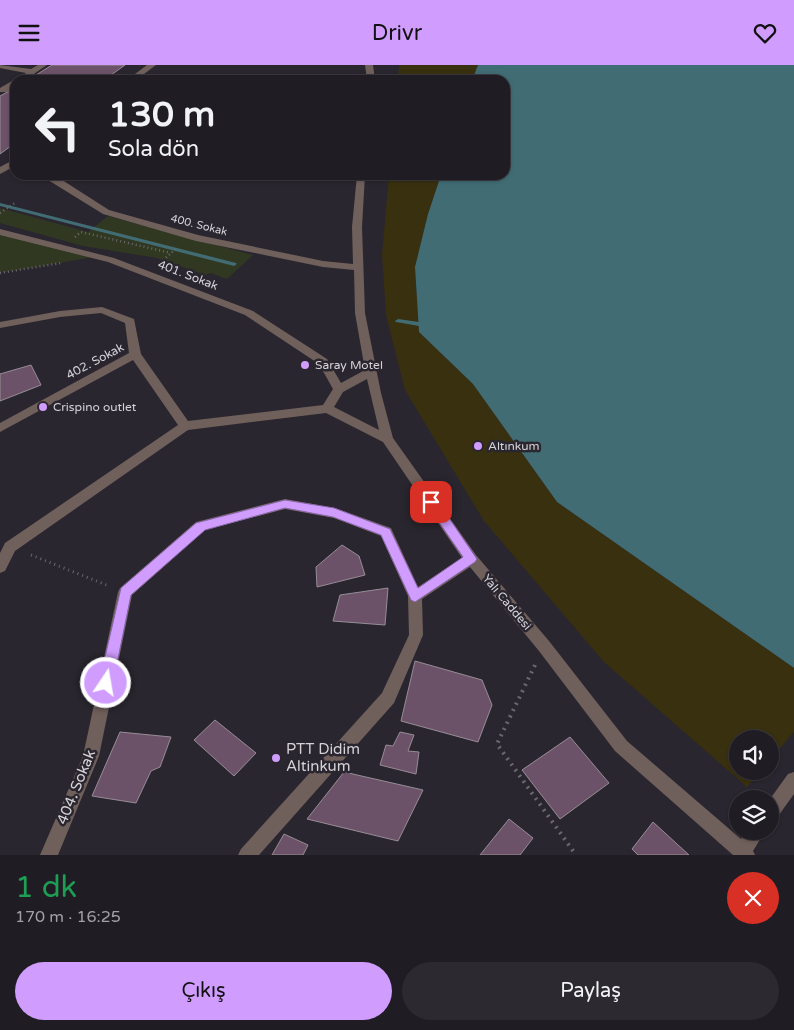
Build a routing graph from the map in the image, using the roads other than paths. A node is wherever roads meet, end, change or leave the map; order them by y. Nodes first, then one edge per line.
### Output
1 (43, 65) edge
2 (152, 65) edge
3 (0, 66) edge
4 (33, 71) junction
5 (27, 75) edge
6 (138, 75) edge
7 (56, 180) edge
8 (361, 180) edge
9 (0, 232) edge
10 (358, 268) junction
11 (0, 325) edge
12 (135, 354) junction
13 (371, 372) junction
14 (339, 389) junction
15 (327, 409) junction
16 (184, 426) junction
17 (0, 427) edge
18 (387, 439) junction
19 (471, 559) junction
20 (0, 567) edge
21 (415, 596) junction
22 (794, 779) edge
23 (779, 800) edge
24 (751, 840) edge
25 (744, 853) edge
26 (49, 855) edge
27 (247, 855) edge

1 - 4 street
2 - 6 street
3 - 4 street
4 - 5 street
7 - 10 street, 400. Sokak
8 - 10 street, Yalı Caddesi
9 - 14 street, 401. Sokak
10 - 13 street, Yalı Caddesi
11 - 12 street, 402. Sokak
12 - 16 street
12 - 17 street, 402. Sokak
13 - 14 street
13 - 18 street, Yalı Caddesi
14 - 15 street
15 - 16 street
15 - 18 street
16 - 20 street
18 - 19 street, Yalı Caddesi
19 - 21 street
19 - 25 street, Yalı Caddesi
21 - 26 street, 404. Sokak
21 - 27 street
22 - 23 street
24 - 25 street

